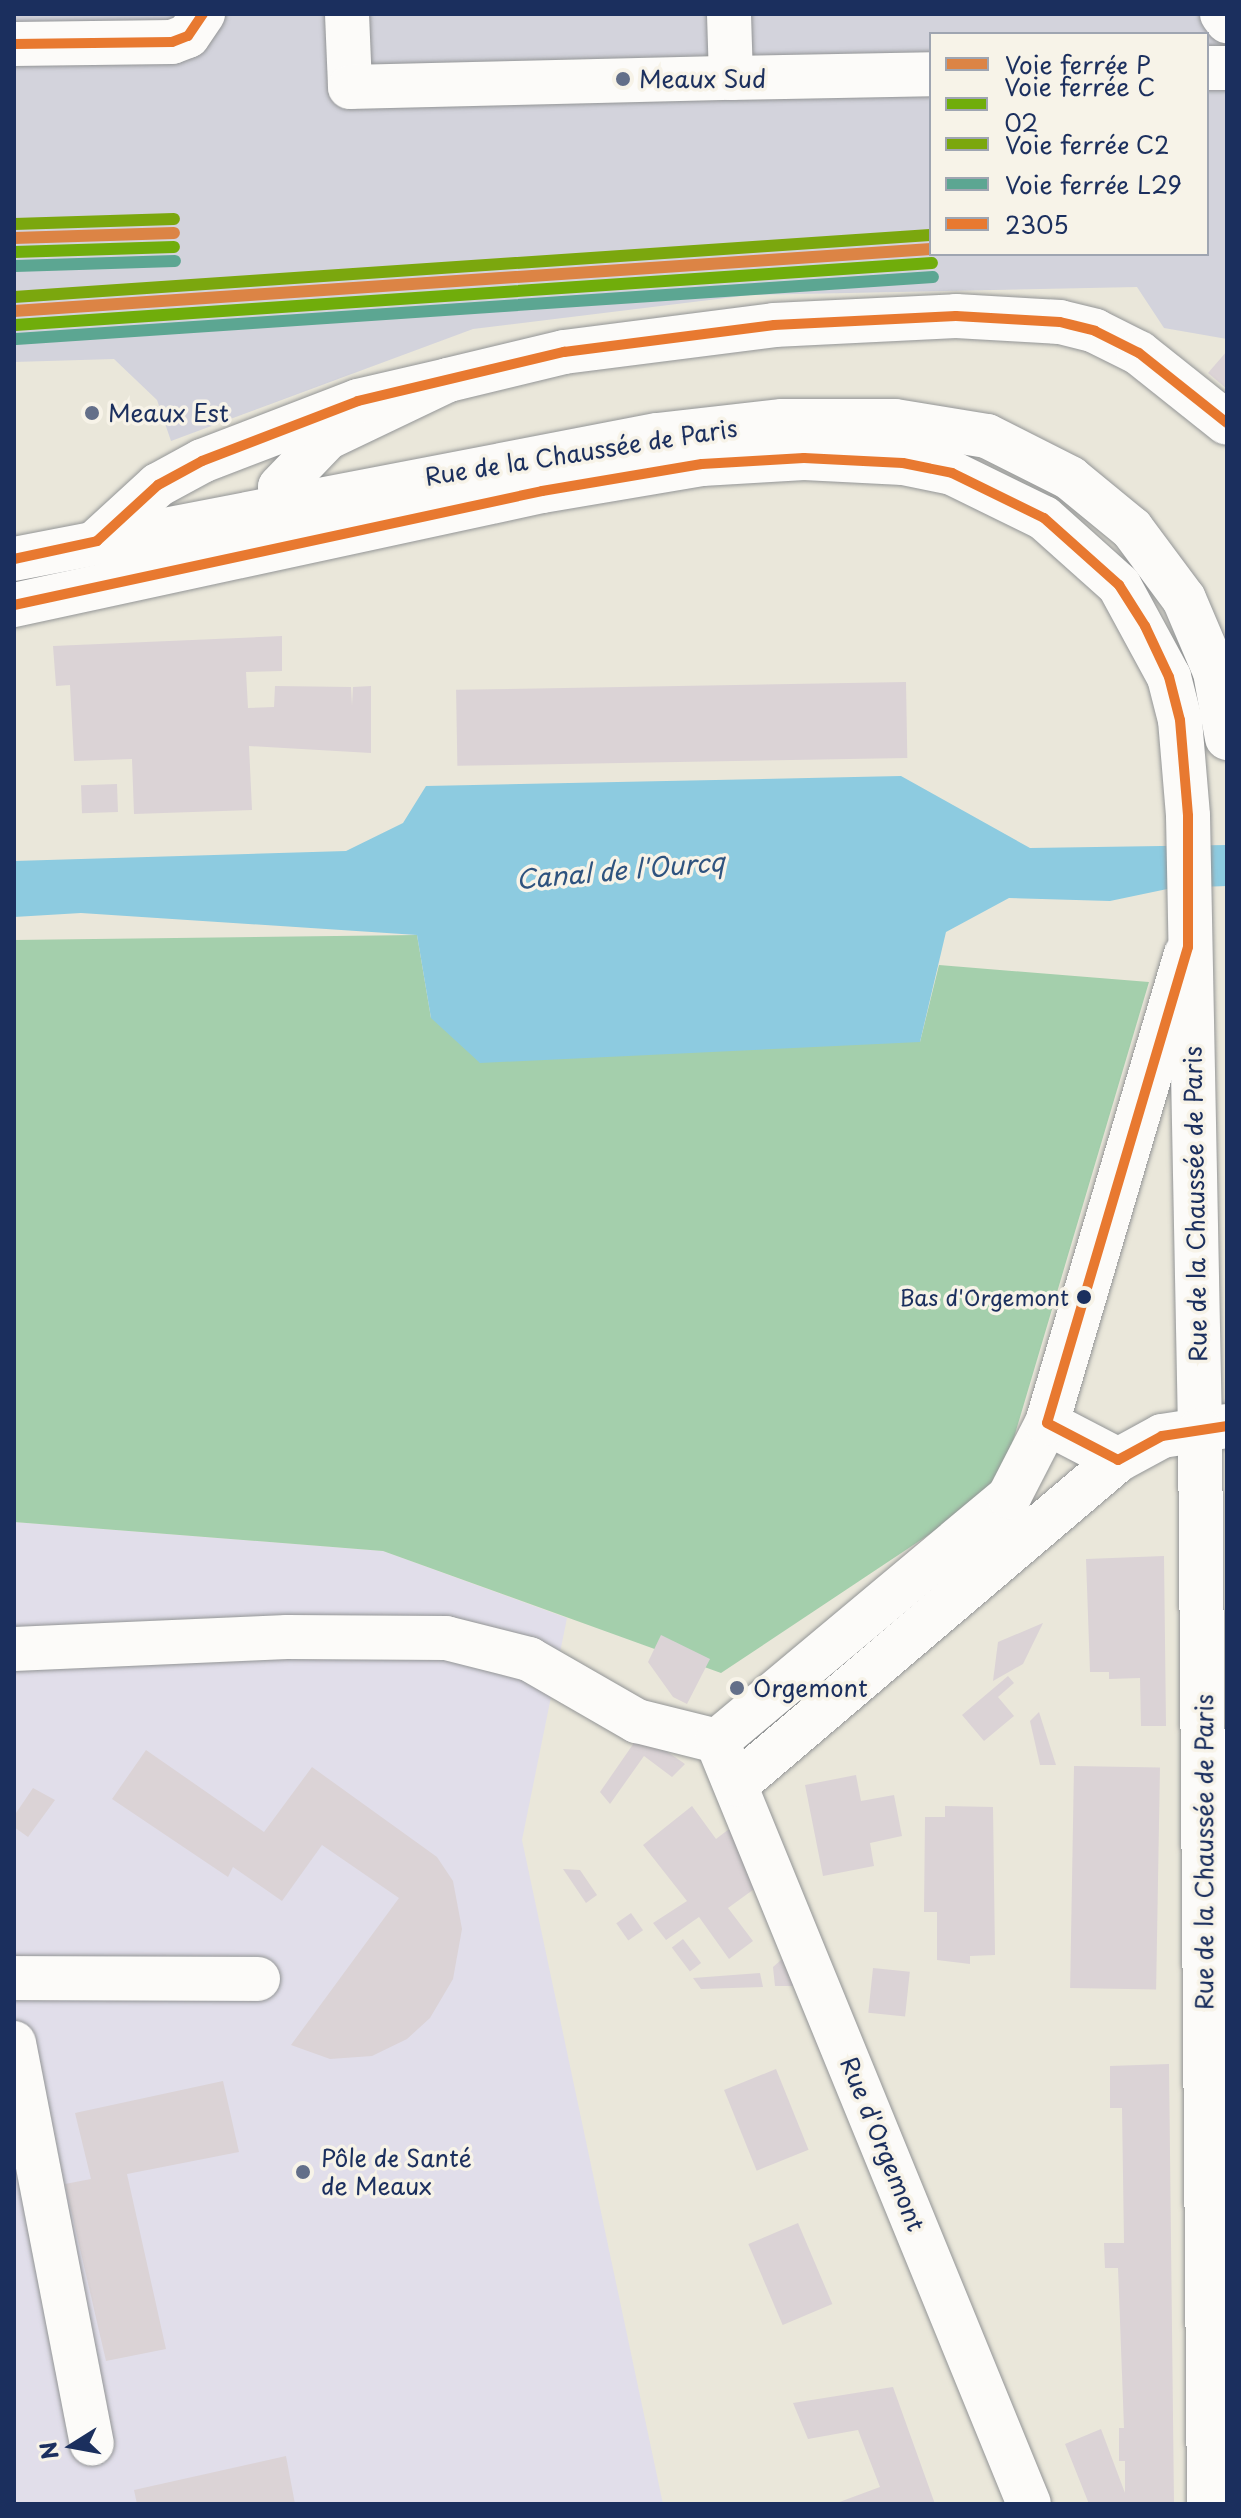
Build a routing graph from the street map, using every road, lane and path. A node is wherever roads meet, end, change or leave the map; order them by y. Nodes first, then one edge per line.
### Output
1 (81, 14) edge
2 (203, 14) edge
3 (347, 14) edge
4 (729, 14) edge
5 (1222, 14) edge
6 (1227, 21) edge
7 (27, 34) edge
8 (929, 74) edge
9 (731, 78) junction
10 (448, 380) junction
11 (1227, 423) edge
12 (283, 504) junction
13 (97, 541) junction
14 (14, 559) edge
15 (14, 581) edge
16 (14, 605) edge
17 (1227, 738) edge
18 (1188, 947) junction
19 (1047, 1423) junction
20 (1214, 1428) edge
21 (1118, 1460) junction
22 (14, 1649) edge
23 (717, 1741) junction
24 (737, 1784) junction
25 (14, 1978) edge
26 (258, 1979) dead end
27 (14, 2043) edge
28 (92, 2443) dead end
29 (1029, 2504) edge
30 (1209, 2504) edge

1 - 7 main road
2 - 7 main road
3 - 9 main road
4 - 9 main road
5 - 6 main road
8 - 9 main road
10 - 11 main road
10 - 12 main road
10 - 13 main road
12 - 13 main road, Rue de la Chaussée de Paris
12 - 15 main road
12 - 17 main road, Rue de la Chaussée de Paris
13 - 14 main road, Rue de la Chaussée de Paris
16 - 18 main road, Rue de la Chaussée de Paris
18 - 19 main road
18 - 20 main road, Rue de la Chaussée de Paris
19 - 21 main road
19 - 23 main road
20 - 21 main road
20 - 30 main road, Rue de la Chaussée de Paris
21 - 24 main road
22 - 23 main road
23 - 24 main road, Rue d'Orgemont
24 - 29 main road, Rue d'Orgemont
25 - 26 main road
27 - 28 main road

